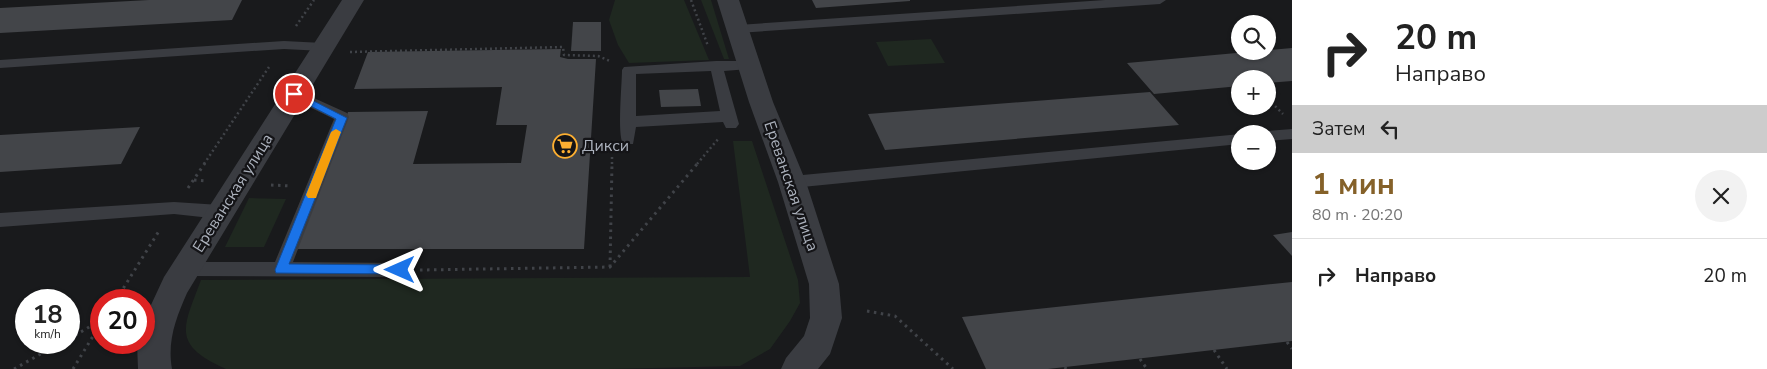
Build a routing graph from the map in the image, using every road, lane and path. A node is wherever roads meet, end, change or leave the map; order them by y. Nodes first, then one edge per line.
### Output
1 (314, 0) edge
2 (353, 0) edge
3 (691, 0) edge
4 (728, 0) edge
5 (1160, 0) edge
6 (738, 29) junction
7 (284, 45) junction
8 (321, 50) junction
9 (0, 64) edge
10 (716, 65) junction
11 (749, 65) junction
12 (629, 70) junction
13 (294, 94) junction
14 (1276, 107) edge
15 (1288, 119) dead end
16 (730, 120) junction
17 (628, 122) junction
18 (1292, 134) edge
19 (1276, 135) edge
20 (628, 140) joint
21 (1231, 140) edge
22 (792, 182) junction
23 (174, 208) junction
24 (220, 212) junction
25 (0, 220) edge
26 (610, 267) junction
27 (186, 269) junction
28 (281, 270) junction
29 (400, 270) joint
30 (123, 289) edge
31 (867, 310) dead end
32 (90, 340) edge
33 (1287, 342) dead end
34 (1292, 348) edge
35 (1214, 350) dead end
36 (41, 354) edge
37 (1140, 359) dead end
38 (804, 367) edge
39 (14, 369) edge
40 (73, 369) edge
41 (154, 369) edge
42 (953, 369) edge
43 (1147, 369) edge
44 (1227, 369) edge

1 - 7 path
2 - 8 street, Ереванская улица
3 - 10 path
4 - 6 street, Ереванская улица
5 - 6 lane
6 - 11 street, Ереванская улица
7 - 8 lane
7 - 9 lane
7 - 23 path
8 - 12 path
8 - 13 street, Ереванская улица
10 - 11 lane
10 - 12 lane
10 - 16 lane
11 - 22 street, Ереванская улица
12 - 17 lane
13 - 24 street, Ереванская улица
13 - 28 lane
14 - 15 path
16 - 17 lane
16 - 26 path
17 - 20 lane
18 - 19 lane
20 - 26 path
21 - 22 lane
22 - 38 street, Ереванская улица
23 - 24 lane
23 - 25 lane
23 - 30 path
24 - 27 street, Ереванская улица
26 - 29 path
27 - 28 lane
27 - 41 street, Ереванская улица
28 - 29 lane
31 - 42 path
32 - 40 path
33 - 34 path
35 - 44 path
36 - 39 path
37 - 43 path

